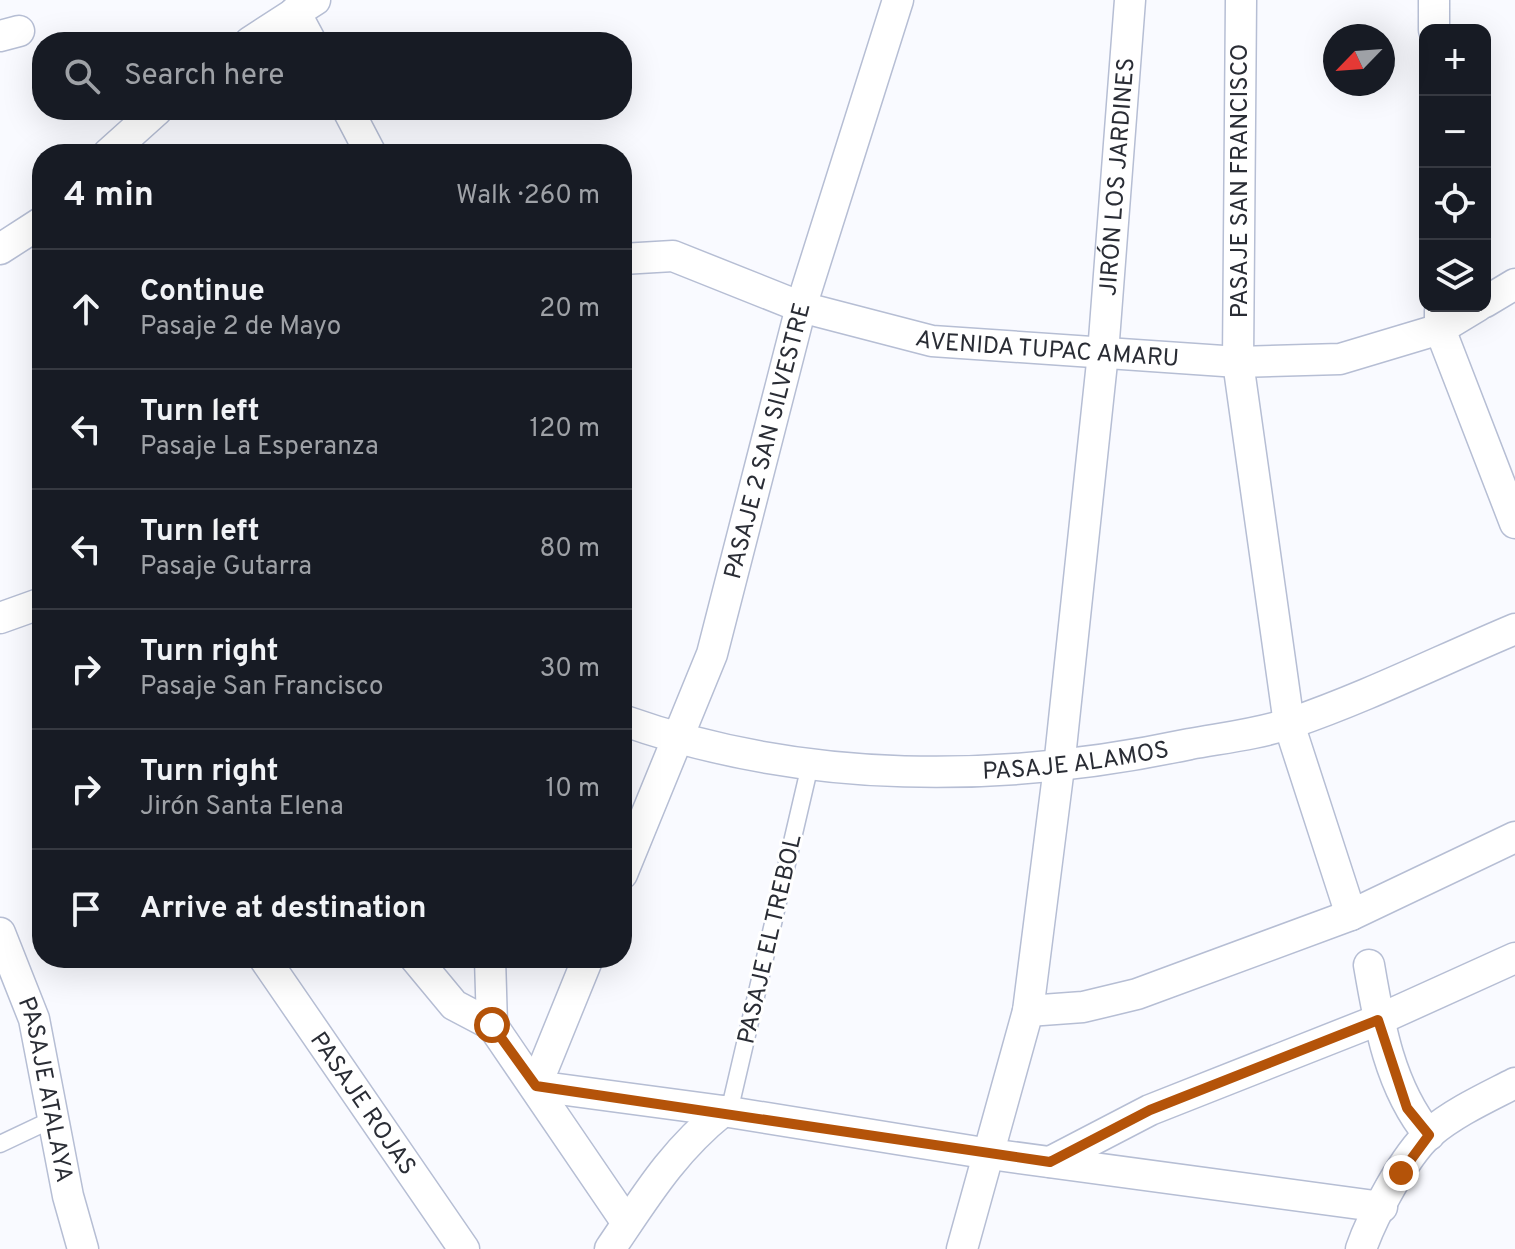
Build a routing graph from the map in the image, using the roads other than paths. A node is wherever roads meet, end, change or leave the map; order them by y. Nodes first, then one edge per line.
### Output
1 (898, 0) edge
2 (1130, 0) edge
3 (1241, 0) edge
4 (1434, 0) edge
5 (305, 6) edge
6 (1434, 24) edge
7 (265, 32) edge
8 (309, 32) edge
9 (146, 120) edge
10 (353, 120) edge
11 (119, 144) edge
12 (366, 144) edge
13 (32, 228) edge
14 (0, 249) edge
15 (632, 258) edge
16 (1515, 284) edge
17 (1491, 298) edge
18 (801, 307) junction
19 (1440, 317) edge
20 (1103, 353) junction
21 (1238, 362) junction
22 (1515, 523) edge
23 (32, 607) edge
24 (0, 618) edge
25 (1515, 629) edge
26 (632, 724) edge
27 (1289, 724) junction
28 (677, 740) junction
29 (810, 765) junction
30 (1059, 767) junction
31 (1515, 837) edge
32 (632, 850) edge
33 (1351, 915) junction
34 (0, 933) edge
35 (1515, 958) edge
36 (1369, 965) dead end
37 (271, 968) edge
38 (423, 968) edge
39 (490, 968) edge
40 (584, 968) edge
41 (1028, 1011) junction
42 (1378, 1020) junction
43 (492, 1025) junction
44 (1515, 1083) edge
45 (536, 1086) junction
46 (726, 1112) junction
47 (55, 1118) junction
48 (1429, 1135) junction
49 (0, 1144) edge
50 (990, 1154) junction
51 (1050, 1162) junction
52 (1382, 1207) junction
53 (627, 1223) junction
54 (83, 1249) edge
55 (464, 1249) edge
56 (610, 1249) edge
57 (962, 1249) edge
58 (1361, 1249) edge

1 - 18 street, PASAJE 2 SAN SILVESTRE
2 - 20 street, JIRÓN LOS JARDINES
3 - 21 street, PASAJE SAN FRANCISCO
4 - 6 street
5 - 7 street
5 - 8 street
9 - 11 street
10 - 12 street
13 - 14 street
15 - 18 street, AVENIDA TUPAC AMARU
16 - 17 street
18 - 20 street, AVENIDA TUPAC AMARU
18 - 28 street, PASAJE 2 SAN SILVESTRE
19 - 21 street, AVENIDA TUPAC AMARU
19 - 22 street
20 - 21 street, AVENIDA TUPAC AMARU
20 - 30 street, JIRÓN LOS JARDINES
21 - 27 street, PASAJE SAN FRANCISCO
23 - 24 street
25 - 27 street, PASAJE ALAMOS
26 - 28 street, PASAJE ALAMOS
27 - 30 street, PASAJE ALAMOS
27 - 33 street, PASAJE SAN FRANCISCO
28 - 29 street, PASAJE ALAMOS
28 - 32 street, PASAJE 2 SAN SILVESTRE
29 - 30 street, PASAJE ALAMOS
29 - 46 lane, PASAJE EL TREBOL
30 - 41 street, JIRÓN LOS JARDINES
31 - 33 street
33 - 41 street
34 - 47 street, PASAJE ATALAYA
35 - 42 street
36 - 42 street
37 - 55 street, PASAJE ROJAS
38 - 43 street
39 - 43 street
40 - 45 street
41 - 50 street, JIRÓN LOS JARDINES
42 - 48 street
42 - 51 street
43 - 45 street
44 - 48 street
45 - 46 street
45 - 53 street
46 - 50 street
46 - 53 street
47 - 49 lane
47 - 54 street, PASAJE ATALAYA
48 - 52 street
50 - 51 street
50 - 57 street, JIRÓN LOS JARDINES
51 - 52 street
52 - 58 street
53 - 56 street

